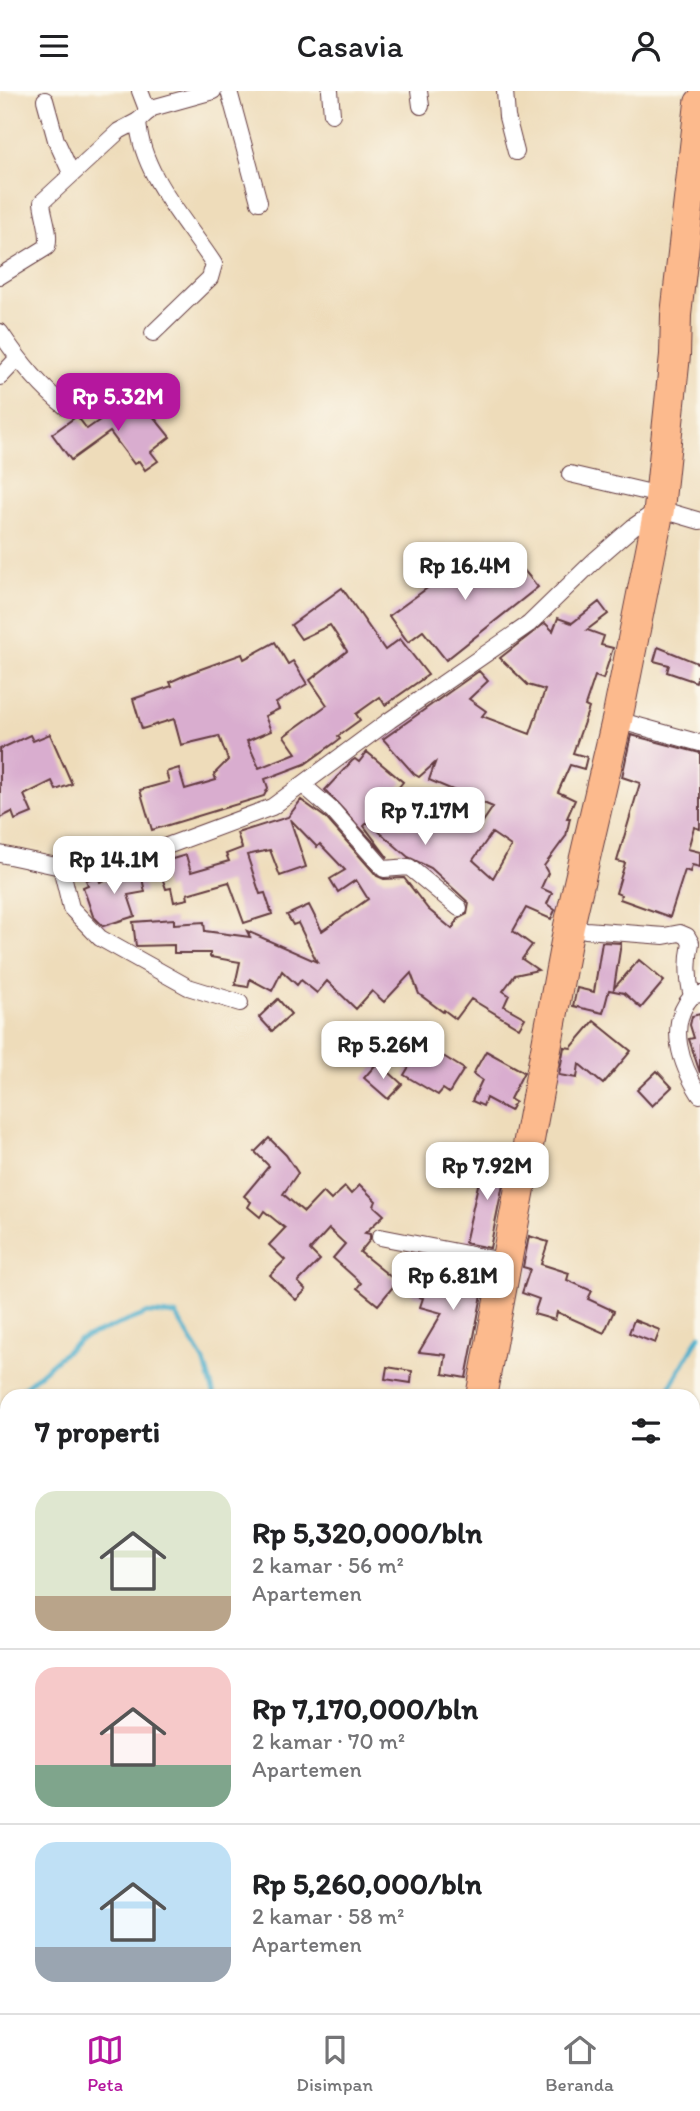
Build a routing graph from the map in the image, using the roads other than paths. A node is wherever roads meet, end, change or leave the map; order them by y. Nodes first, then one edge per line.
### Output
1 (140, 91) edge
2 (213, 91) edge
3 (229, 91) edge
4 (330, 91) edge
5 (505, 91) edge
6 (45, 100) dead end
7 (700, 103) edge
8 (332, 114) dead end
9 (143, 117) junction
10 (516, 152) dead end
11 (71, 173) junction
12 (259, 202) dead end
13 (0, 276) edge
14 (0, 332) edge
15 (153, 333) dead end
16 (18, 358) junction
17 (0, 377) edge
18 (84, 402) dead end
19 (570, 474) dead end
20 (660, 502) junction
21 (700, 521) edge
22 (617, 720) junction
23 (700, 743) edge
24 (303, 785) junction
25 (0, 854) edge
26 (61, 867) junction
27 (459, 908) dead end
28 (569, 926) junction
29 (696, 995) edge
30 (240, 1003) dead end
31 (700, 1095) edge
32 (380, 1237) dead end
33 (508, 1262) junction
34 (483, 1389) edge

1 - 9 street
2 - 9 street
3 - 12 street
4 - 8 street
5 - 10 street
6 - 11 street
7 - 20 highway
9 - 11 street
9 - 15 street
11 - 13 street
14 - 16 street
16 - 17 street
16 - 18 street
19 - 20 street
20 - 21 street
20 - 22 highway
20 - 24 street
22 - 23 street
22 - 28 highway
24 - 26 street
24 - 27 street
25 - 26 street
26 - 30 street
28 - 29 street
28 - 33 highway
29 - 31 street
32 - 33 street
33 - 34 highway

